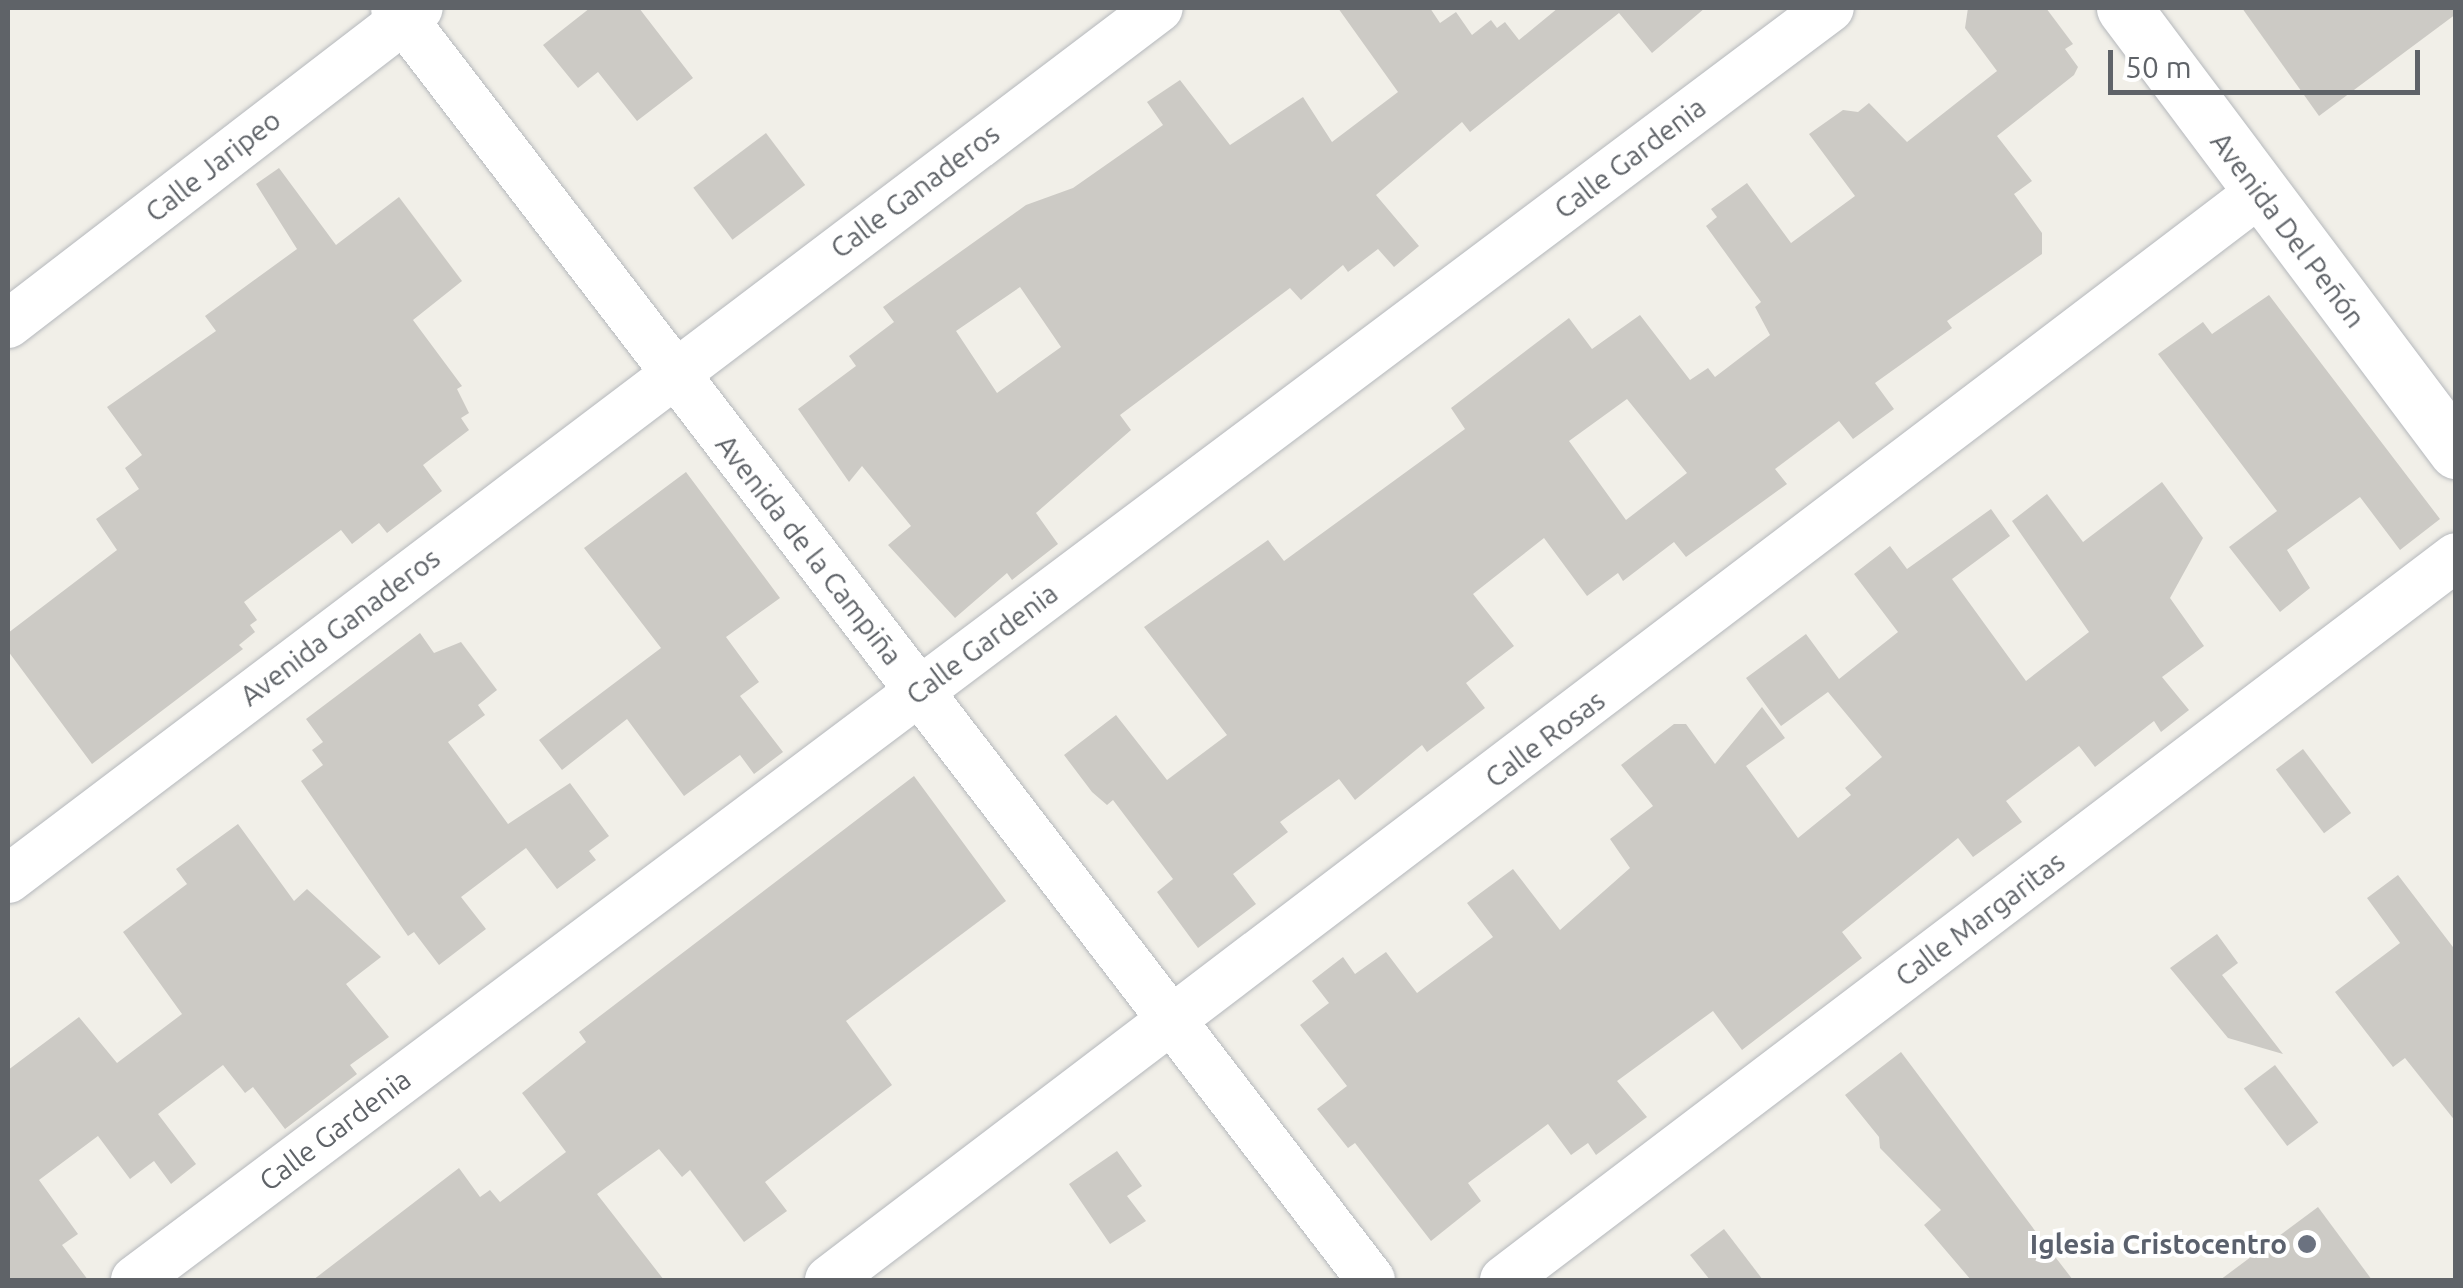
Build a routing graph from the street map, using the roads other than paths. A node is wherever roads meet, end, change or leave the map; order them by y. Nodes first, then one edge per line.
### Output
1 (1159, 8) edge
2 (1830, 8) edge
3 (2124, 8) edge
4 (406, 11) edge
5 (2258, 193) junction
6 (8, 324) edge
7 (672, 375) junction
8 (2456, 450) edge
9 (2456, 557) edge
10 (920, 691) junction
11 (8, 879) edge
12 (1176, 1022) junction
13 (135, 1280) edge
14 (828, 1280) edge
15 (1372, 1280) edge
16 (1504, 1280) edge

1 - 7 street, Calle Ganaderos
2 - 10 street, Calle Gardenia
3 - 5 street, Avenida Del Peñón
4 - 6 street, Calle Jaripeo
4 - 7 street, Avenida de la Campiña
5 - 8 street, Avenida Del Peñón
5 - 12 street, Calle Rosas
7 - 10 street, Avenida de la Campiña
7 - 11 street, Avenida Ganaderos
9 - 16 street, Calle Margaritas
10 - 12 street, Avenida de la Campiña
10 - 13 street, Calle Gardenia
12 - 14 street, Calle Rosas
12 - 15 street, Avenida de la Campiña

